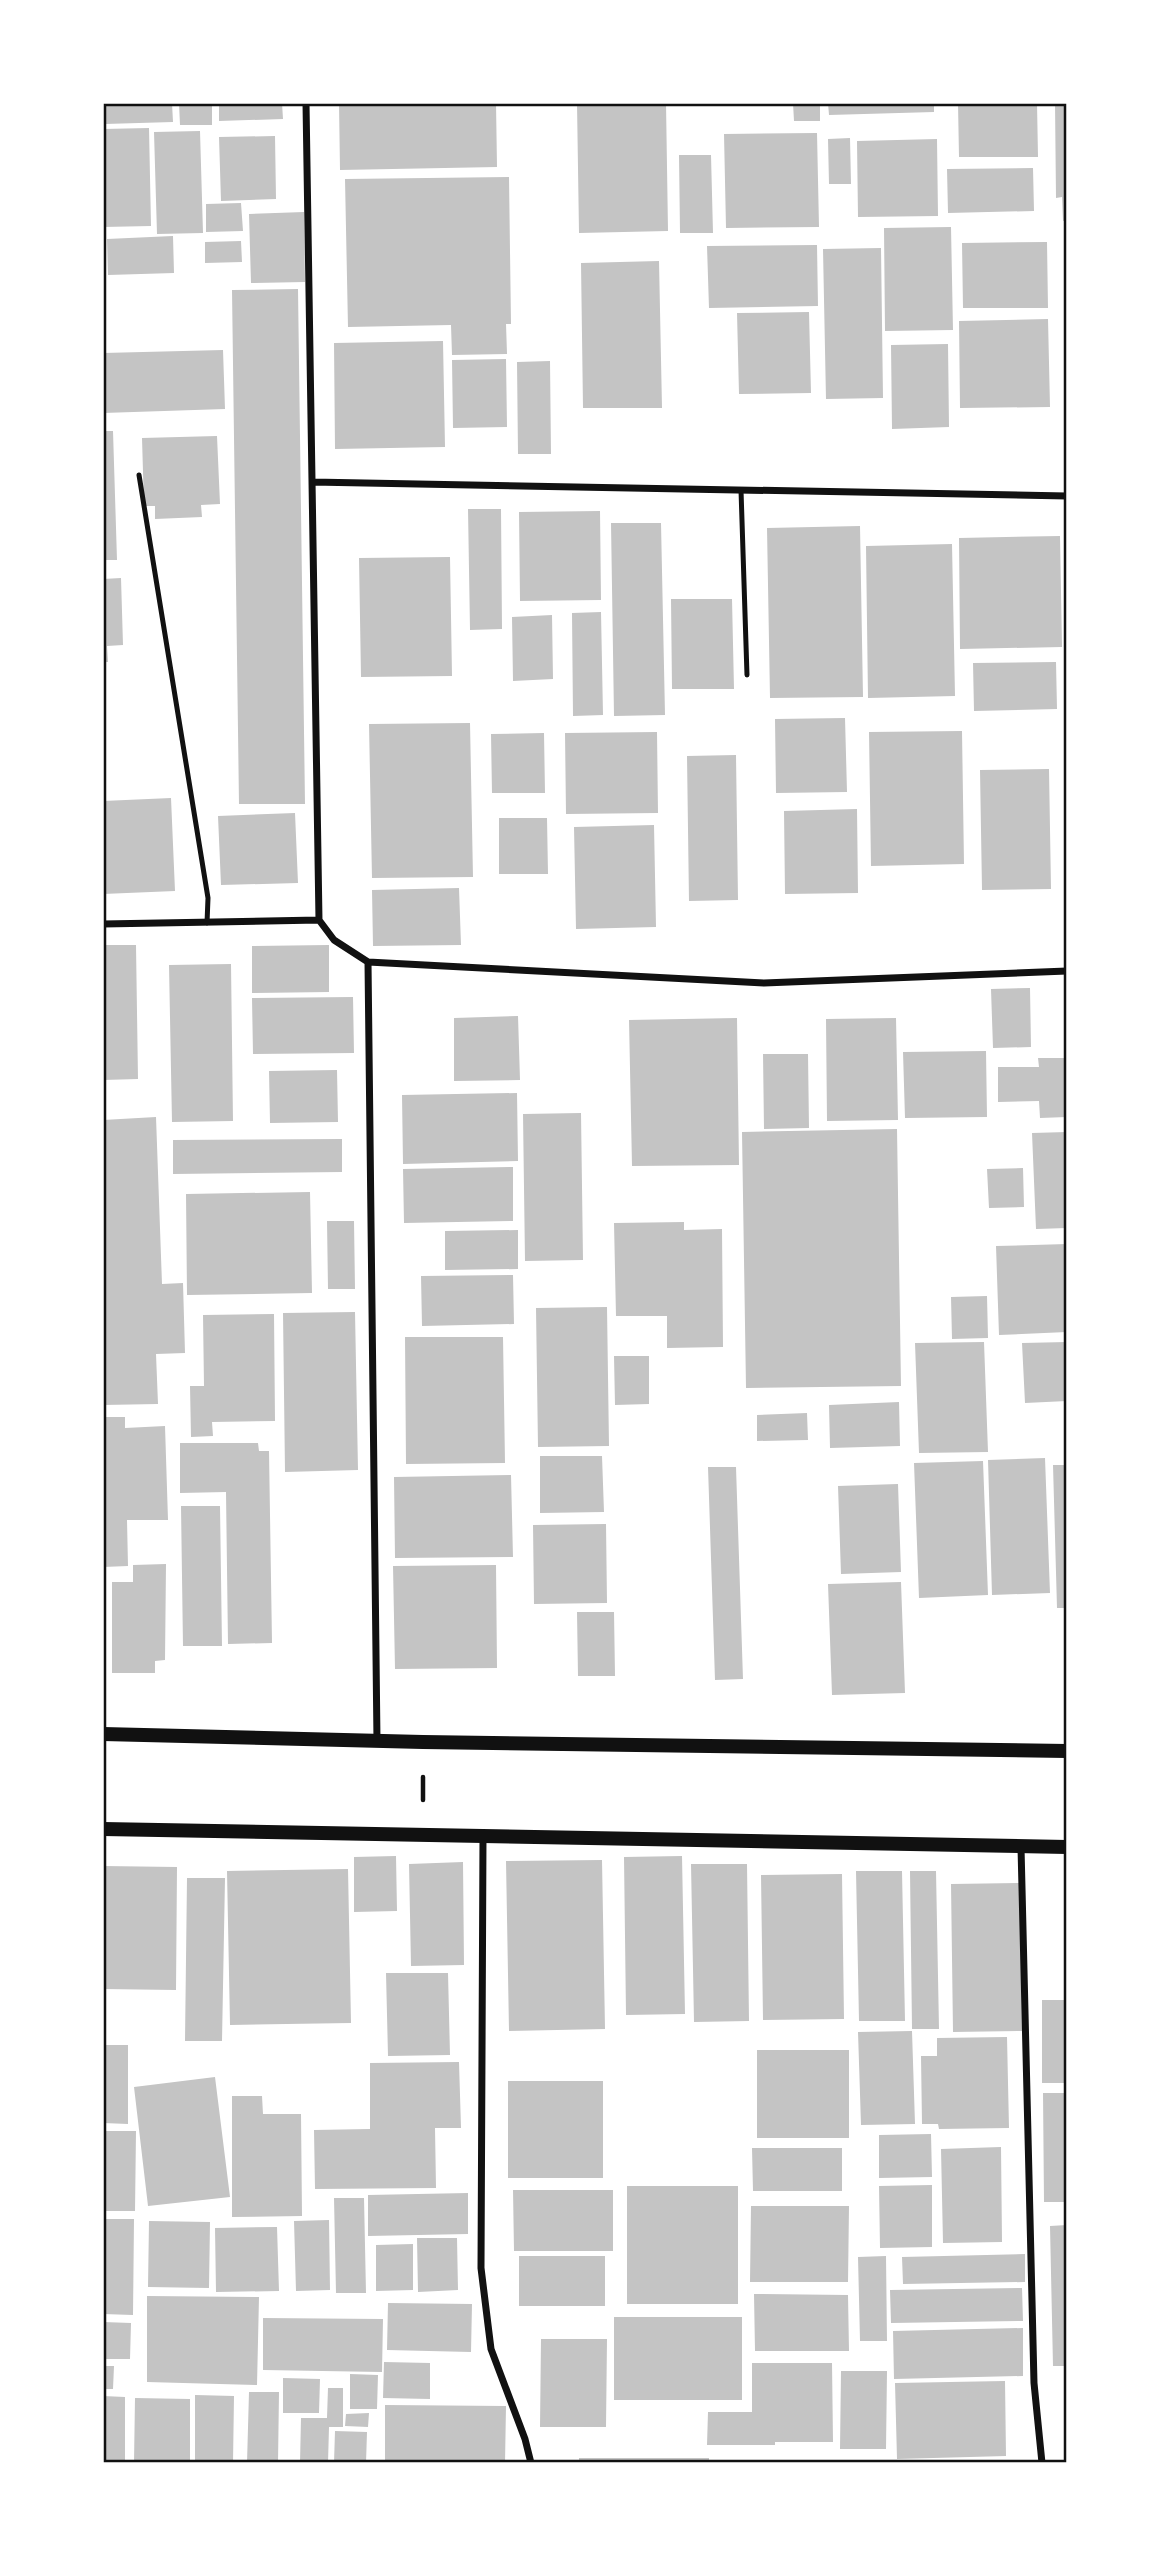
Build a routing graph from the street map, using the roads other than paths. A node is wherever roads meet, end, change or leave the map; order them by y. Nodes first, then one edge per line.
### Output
1 (306, 103) edge
2 (139, 475) dead end
3 (312, 482) junction
4 (741, 490) junction
5 (1067, 496) edge
6 (747, 676) dead end
7 (320, 920) junction
8 (207, 923) junction
9 (103, 924) edge
10 (368, 962) junction
11 (1067, 971) edge
12 (103, 1734) edge
13 (377, 1741) junction
14 (1067, 1751) edge
15 (103, 1829) edge
16 (483, 1837) junction
17 (1021, 1847) junction
18 (1067, 1847) edge
19 (531, 2463) edge
20 (1042, 2463) edge

1 - 3 street
2 - 8 lane
3 - 4 street
3 - 7 street
4 - 5 street
4 - 6 lane
7 - 8 street
7 - 10 street
8 - 9 street
10 - 11 street
10 - 13 street
12 - 13 main road
13 - 14 main road
15 - 16 main road
16 - 17 main road
16 - 19 street
17 - 18 main road
17 - 20 street

